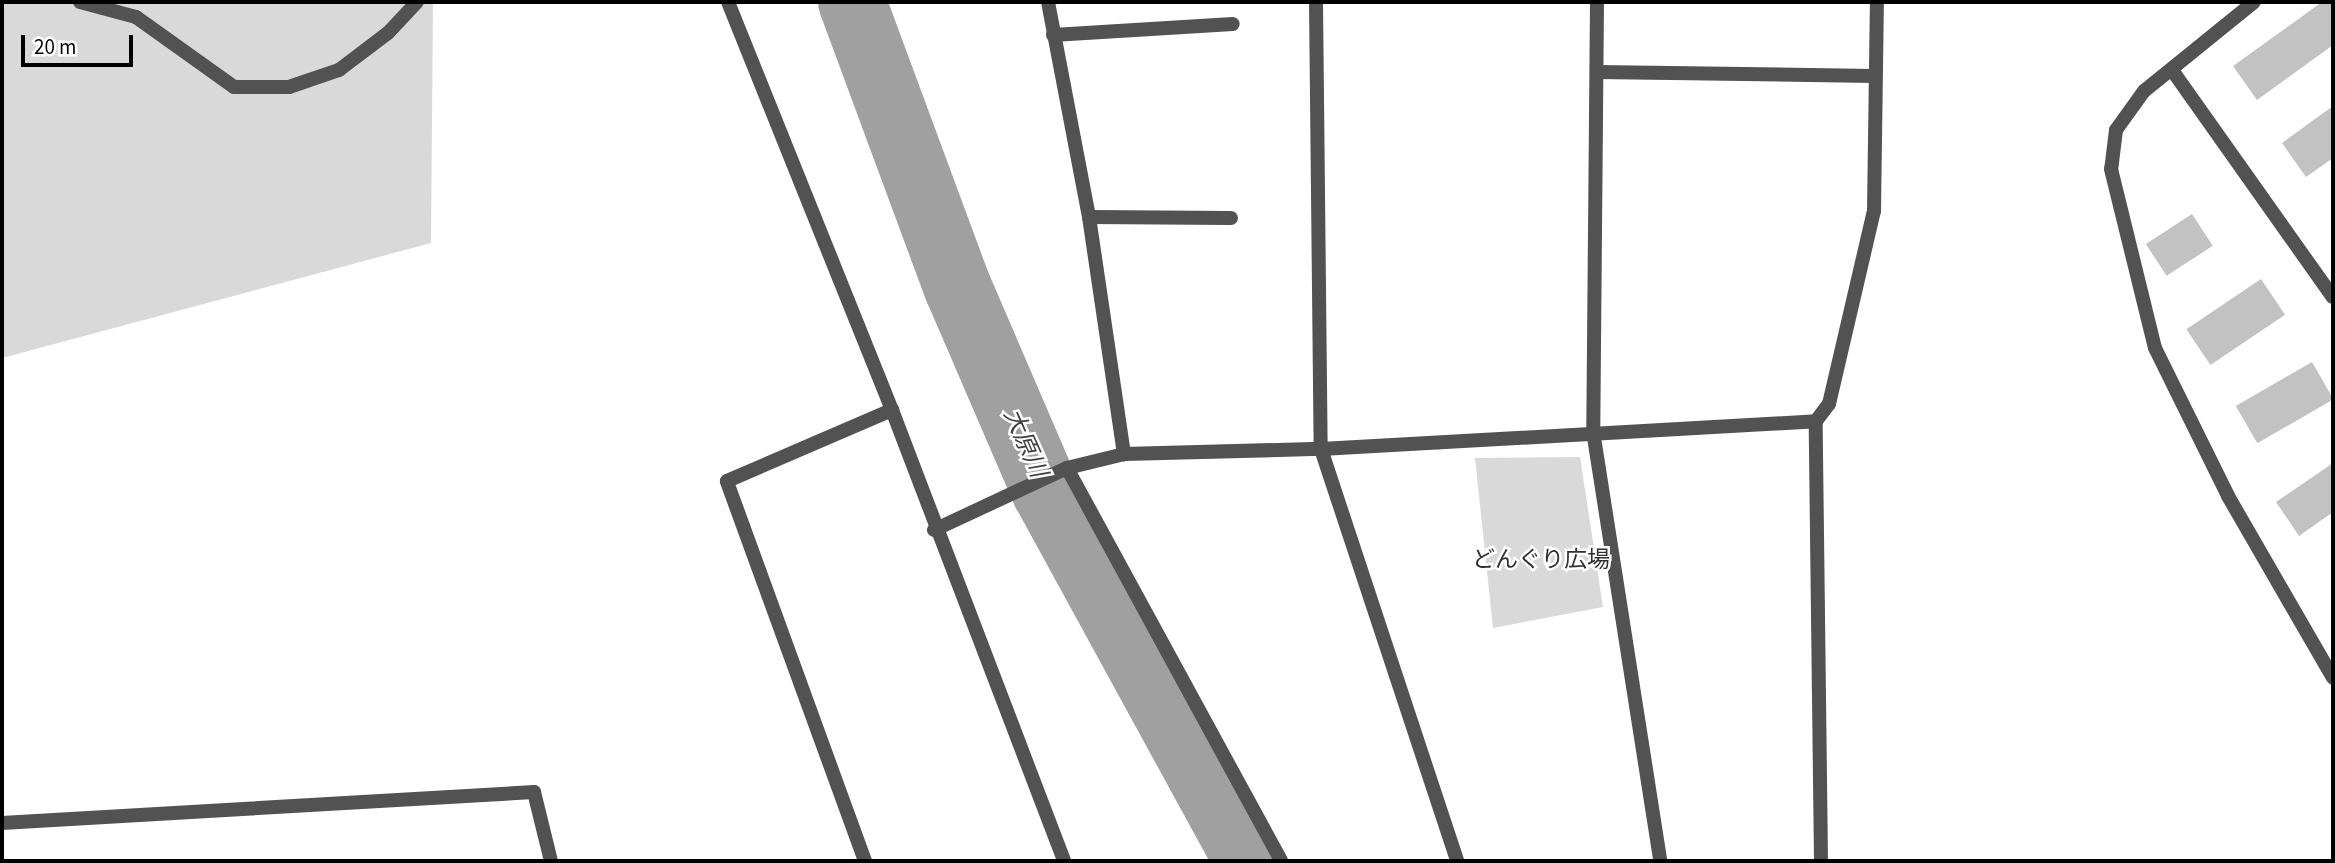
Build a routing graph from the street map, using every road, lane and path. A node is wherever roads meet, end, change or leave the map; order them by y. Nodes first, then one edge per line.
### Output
1 (80, 2) edge
2 (417, 2) edge
3 (728, 2) edge
4 (1048, 2) edge
5 (1316, 2) edge
6 (1597, 2) edge
7 (1877, 2) edge
8 (2254, 2) edge
9 (1233, 24) dead end
10 (1053, 35) junction
11 (2172, 71) junction
12 (1597, 72) junction
13 (1875, 76) junction
14 (1089, 217) junction
15 (1231, 218) dead end
16 (2333, 297) edge
17 (892, 410) junction
18 (1816, 421) junction
19 (1593, 431) junction
20 (1321, 449) junction
21 (1124, 454) junction
22 (1067, 468) junction
23 (934, 530) junction
24 (2333, 678) edge
25 (2, 823) edge
26 (551, 861) edge
27 (865, 861) edge
28 (1064, 861) edge
29 (1281, 861) edge
30 (1457, 861) edge
31 (1660, 861) edge
32 (1821, 861) edge

1 - 2 street
3 - 17 street
4 - 10 street
5 - 20 street
6 - 12 street
7 - 13 street
8 - 11 street
9 - 10 street
10 - 14 street
11 - 16 street
11 - 24 street
12 - 13 street
12 - 19 street
13 - 18 street
14 - 15 street
14 - 21 street
17 - 23 street
17 - 27 street
18 - 19 street
18 - 32 street
19 - 20 street
19 - 31 street
20 - 21 street
20 - 30 street
21 - 22 street
22 - 23 street
22 - 29 street
23 - 28 street
25 - 26 street

